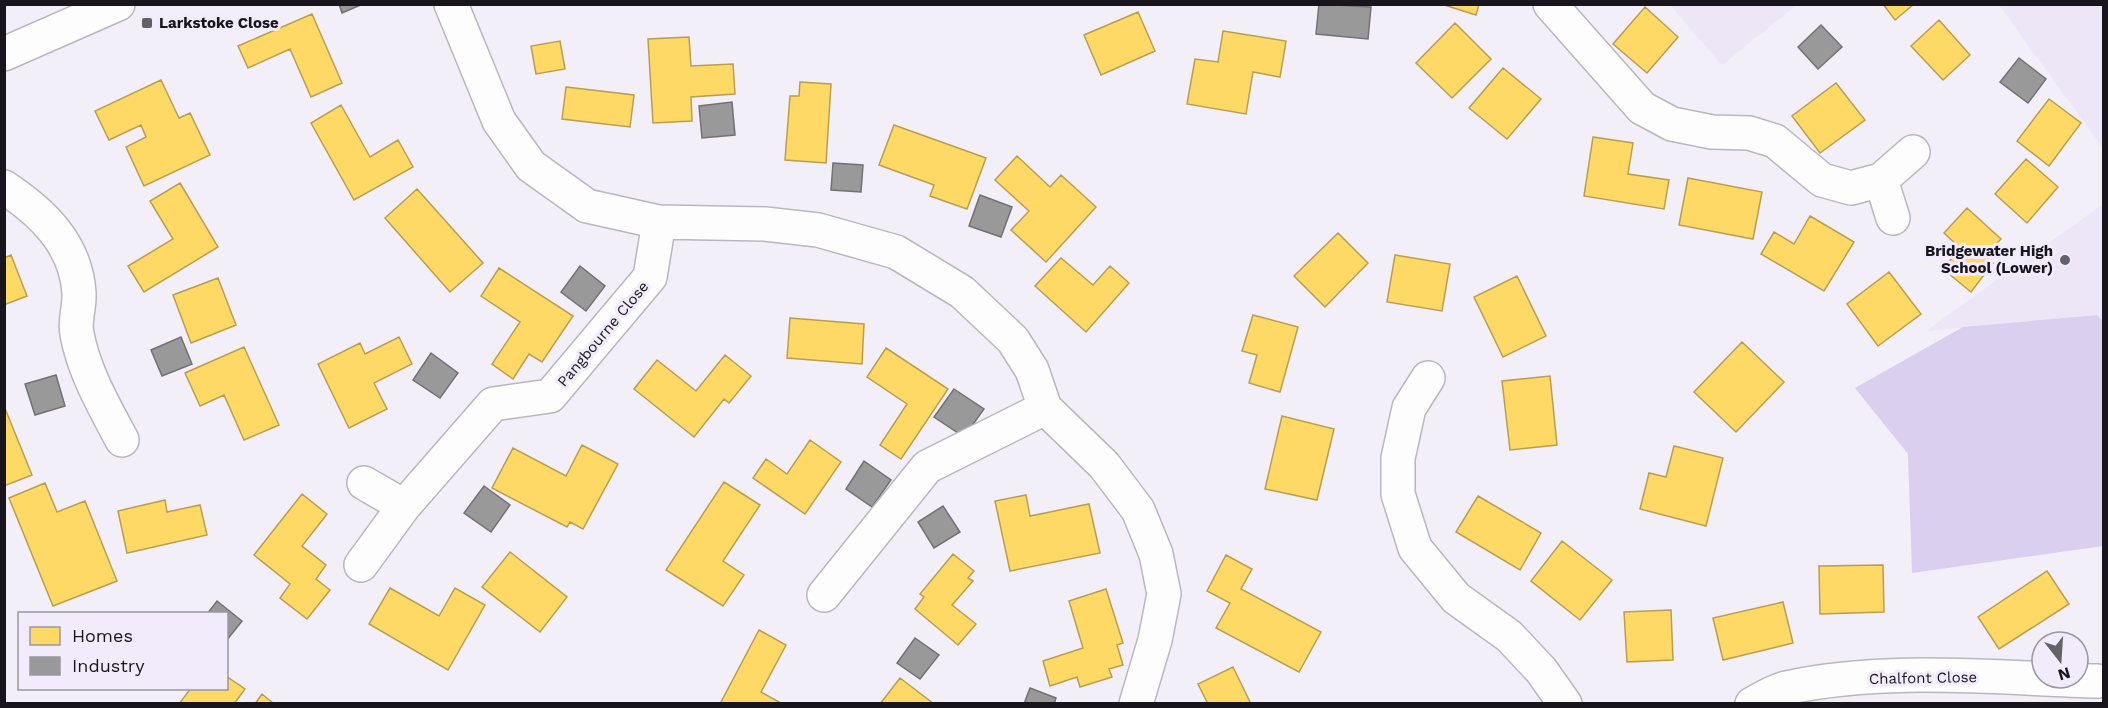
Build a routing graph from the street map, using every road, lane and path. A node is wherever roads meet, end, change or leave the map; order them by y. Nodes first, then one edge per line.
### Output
1 (118, 4) edge
2 (451, 4) edge
3 (1550, 4) edge
4 (4, 54) edge
5 (1913, 152) dead end
6 (1881, 180) junction
7 (4, 187) edge
8 (1893, 218) dead end
9 (659, 222) junction
10 (1428, 378) dead end
11 (1045, 408) junction
12 (122, 440) dead end
13 (364, 483) dead end
14 (405, 506) junction
15 (361, 565) dead end
16 (824, 595) dead end
17 (2102, 680) edge
18 (1136, 704) edge
19 (1565, 704) edge
20 (1752, 704) edge

1 - 4 street
2 - 9 street
3 - 6 street
5 - 6 street
6 - 8 street
7 - 12 street
9 - 11 street
9 - 14 street, Pangbourne Close
10 - 19 street
11 - 16 street
11 - 18 street
13 - 14 street
14 - 15 street, Pangbourne Close
17 - 20 street, Chalfont Close

